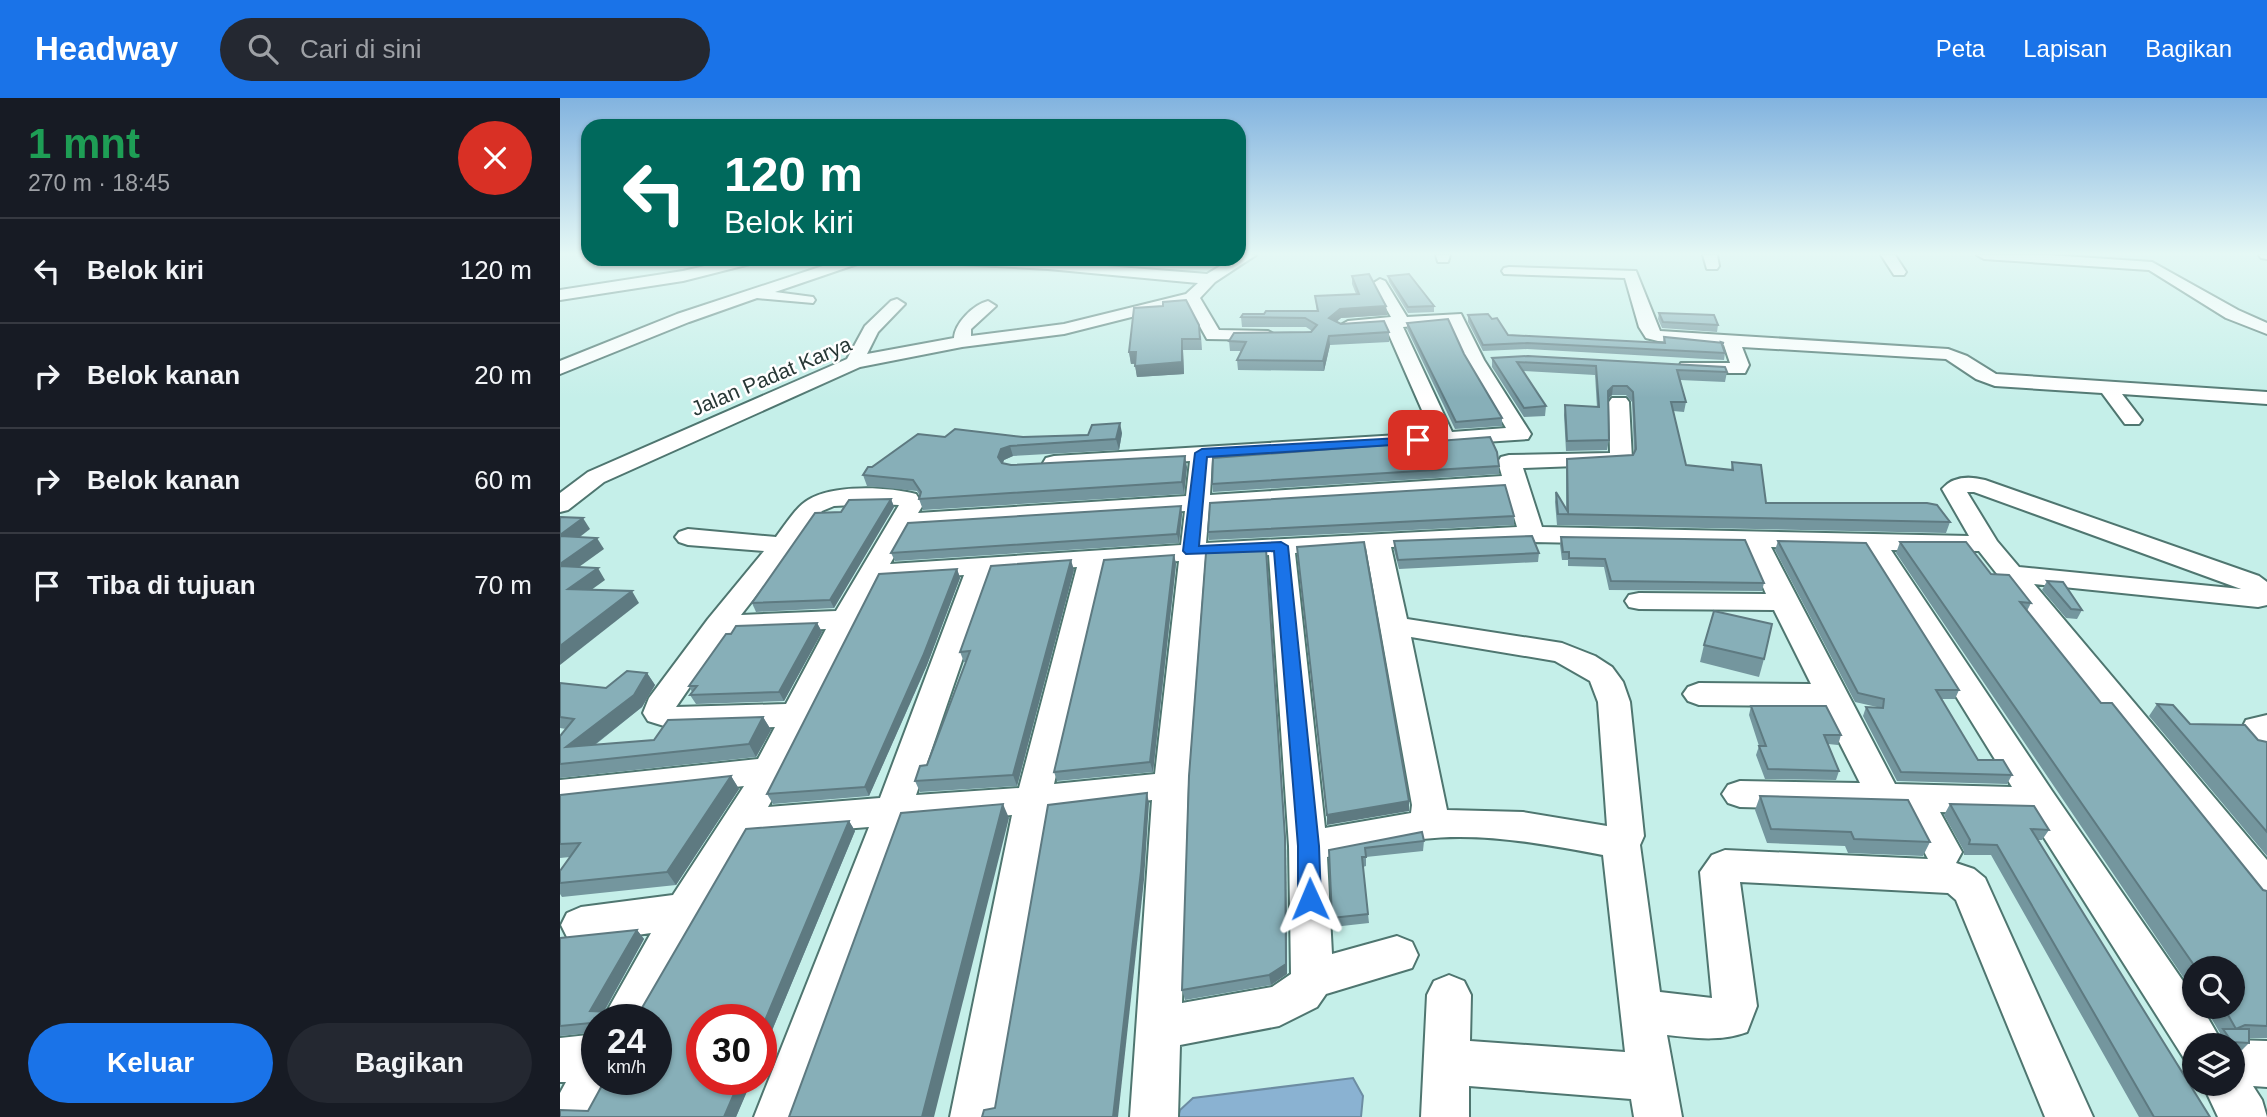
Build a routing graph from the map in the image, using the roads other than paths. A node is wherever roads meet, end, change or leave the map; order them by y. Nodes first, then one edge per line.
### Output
1 (728, 303) edge
2 (1172, 303) edge
3 (1195, 303) edge
4 (1388, 303) edge
5 (1641, 303) edge
6 (2214, 303) edge
7 (897, 304) dead end
8 (988, 306) dead end
9 (1396, 321) junction
10 (1341, 326) edge
11 (2267, 329) edge
12 (1282, 336) edge
13 (1731, 340) junction
14 (962, 342) junction
15 (1500, 358) edge
16 (1475, 360) junction
17 (856, 362) junction
18 (1663, 366) edge
19 (560, 368) edge
20 (2110, 388) junction
21 (2267, 398) edge
22 (1619, 402) dead end
23 (2132, 420) dead end
24 (1499, 436) junction
25 (1445, 439) junction
26 (1202, 453) junction
27 (1027, 465) edge
28 (1513, 472) junction
29 (1198, 502) junction
30 (560, 505) edge
31 (899, 522) junction
32 (1532, 534) junction
33 (688, 537) dead end
34 (1377, 540) junction
35 (1755, 540) junction
36 (1873, 542) junction
37 (1986, 544) junction
38 (780, 545) junction
39 (1281, 546) junction
40 (1191, 551) junction
41 (1093, 557) junction
42 (981, 566) junction
43 (871, 573) junction
44 (2011, 575) junction
45 (1639, 601) dead end
46 (1784, 602) junction
47 (845, 619) junction
48 (718, 625) junction
49 (1396, 626) junction
50 (1699, 694) dead end
51 (1833, 695) junction
52 (799, 715) junction
53 (2267, 726) edge
54 (2267, 742) edge
55 (771, 770) junction
56 (1171, 785) junction
57 (560, 793) edge
58 (1740, 794) dead end
59 (1899, 797) junction
60 (1032, 800) junction
61 (2039, 801) junction
62 (893, 811) junction
63 (740, 823) junction
64 (1423, 825) junction
65 (1621, 844) junction
66 (1308, 846) junction
67 (1943, 852) dead end
68 (2267, 888) edge
69 (685, 911) junction
70 (581, 925) dead end
71 (1397, 955) dead end
72 (1312, 979) junction
73 (1449, 995) dead end
74 (633, 1004) edge
75 (1641, 1011) junction
76 (1159, 1028) junction
77 (2193, 1033) edge
78 (581, 1058) edge
79 (560, 1060) edge
80 (1447, 1062) junction
81 (2245, 1063) edge
82 (2267, 1064) edge
83 (584, 1095) edge
84 (2233, 1096) edge
85 (1655, 1097) edge
86 (573, 1117) edge
87 (778, 1117) edge
88 (974, 1117) edge
89 (1154, 1117) edge
90 (1445, 1117) edge
91 (2069, 1117) edge
92 (2245, 1117) edge

1 - 19 street
2 - 14 street, Jalan Padat Karya
3 - 12 street
4 - 9 street
5 - 13 street
6 - 11 street
7 - 17 street
8 - 14 street
9 - 10 street
9 - 16 street
9 - 25 street
13 - 18 street
13 - 20 street
14 - 17 street, Jalan Padat Karya
15 - 16 street
16 - 24 street
17 - 30 street, Jalan Padat Karya
20 - 21 street
20 - 23 street
22 - 28 street
24 - 25 street
24 - 28 street
25 - 26 street
26 - 27 street
26 - 29 street
28 - 29 street
28 - 32 street
29 - 31 street
29 - 40 street
31 - 38 street
31 - 43 street
32 - 34 street
32 - 35 street
33 - 38 street
34 - 39 street
34 - 49 street
35 - 36 street
35 - 46 street
36 - 37 street
36 - 61 street
37 - 44 street
37 - 44 street
38 - 48 street
39 - 40 street
39 - 66 street
40 - 41 street
40 - 56 street
41 - 42 street
41 - 60 street
42 - 43 street
42 - 62 street
43 - 47 street
44 - 68 street
45 - 46 street
46 - 51 street
47 - 48 street
47 - 52 street
48 - 52 street
49 - 64 street
49 - 65 street
50 - 51 street
51 - 59 street
52 - 55 street
53 - 54 street
55 - 57 street
55 - 63 street
56 - 60 street
56 - 76 street
58 - 59 street
59 - 61 street
59 - 67 street
60 - 62 street
60 - 88 street
61 - 77 street
62 - 63 street
62 - 87 street
63 - 69 street
64 - 65 street
64 - 66 street
65 - 75 street
66 - 72 street
69 - 70 street
69 - 74 street
71 - 72 street
72 - 76 street
73 - 80 street
75 - 85 street
75 - 91 street
76 - 89 street
78 - 79 street
80 - 85 street
80 - 90 street
81 - 82 street
83 - 86 street
84 - 92 street

